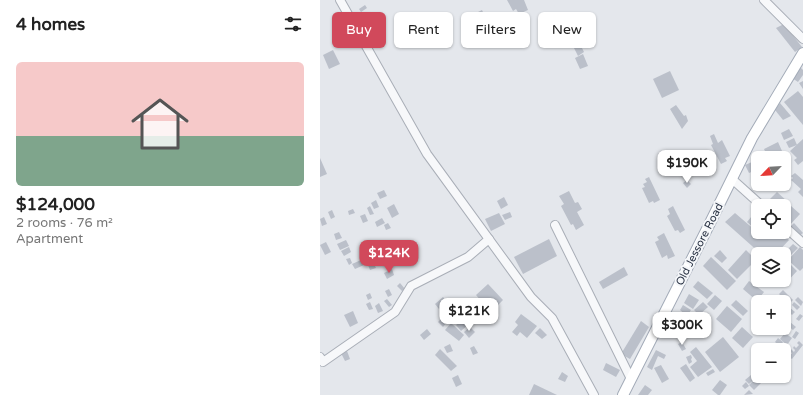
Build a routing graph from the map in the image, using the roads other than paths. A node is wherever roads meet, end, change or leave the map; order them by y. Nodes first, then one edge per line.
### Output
1 (340, 0) edge
2 (764, 0) edge
3 (803, 39) edge
4 (803, 53) edge
5 (732, 178) junction
6 (754, 199) edge
7 (555, 225) dead end
8 (791, 232) edge
9 (489, 239) junction
10 (803, 243) edge
11 (320, 357) edge
12 (631, 379) junction
13 (594, 395) edge
14 (623, 395) edge

1 - 9 street
2 - 3 street
4 - 5 main road, Old Jessore Road
5 - 6 street
5 - 12 main road, Old Jessore Road
7 - 12 street
8 - 10 street
9 - 11 street
9 - 13 street
12 - 14 main road, Old Jessore Road

